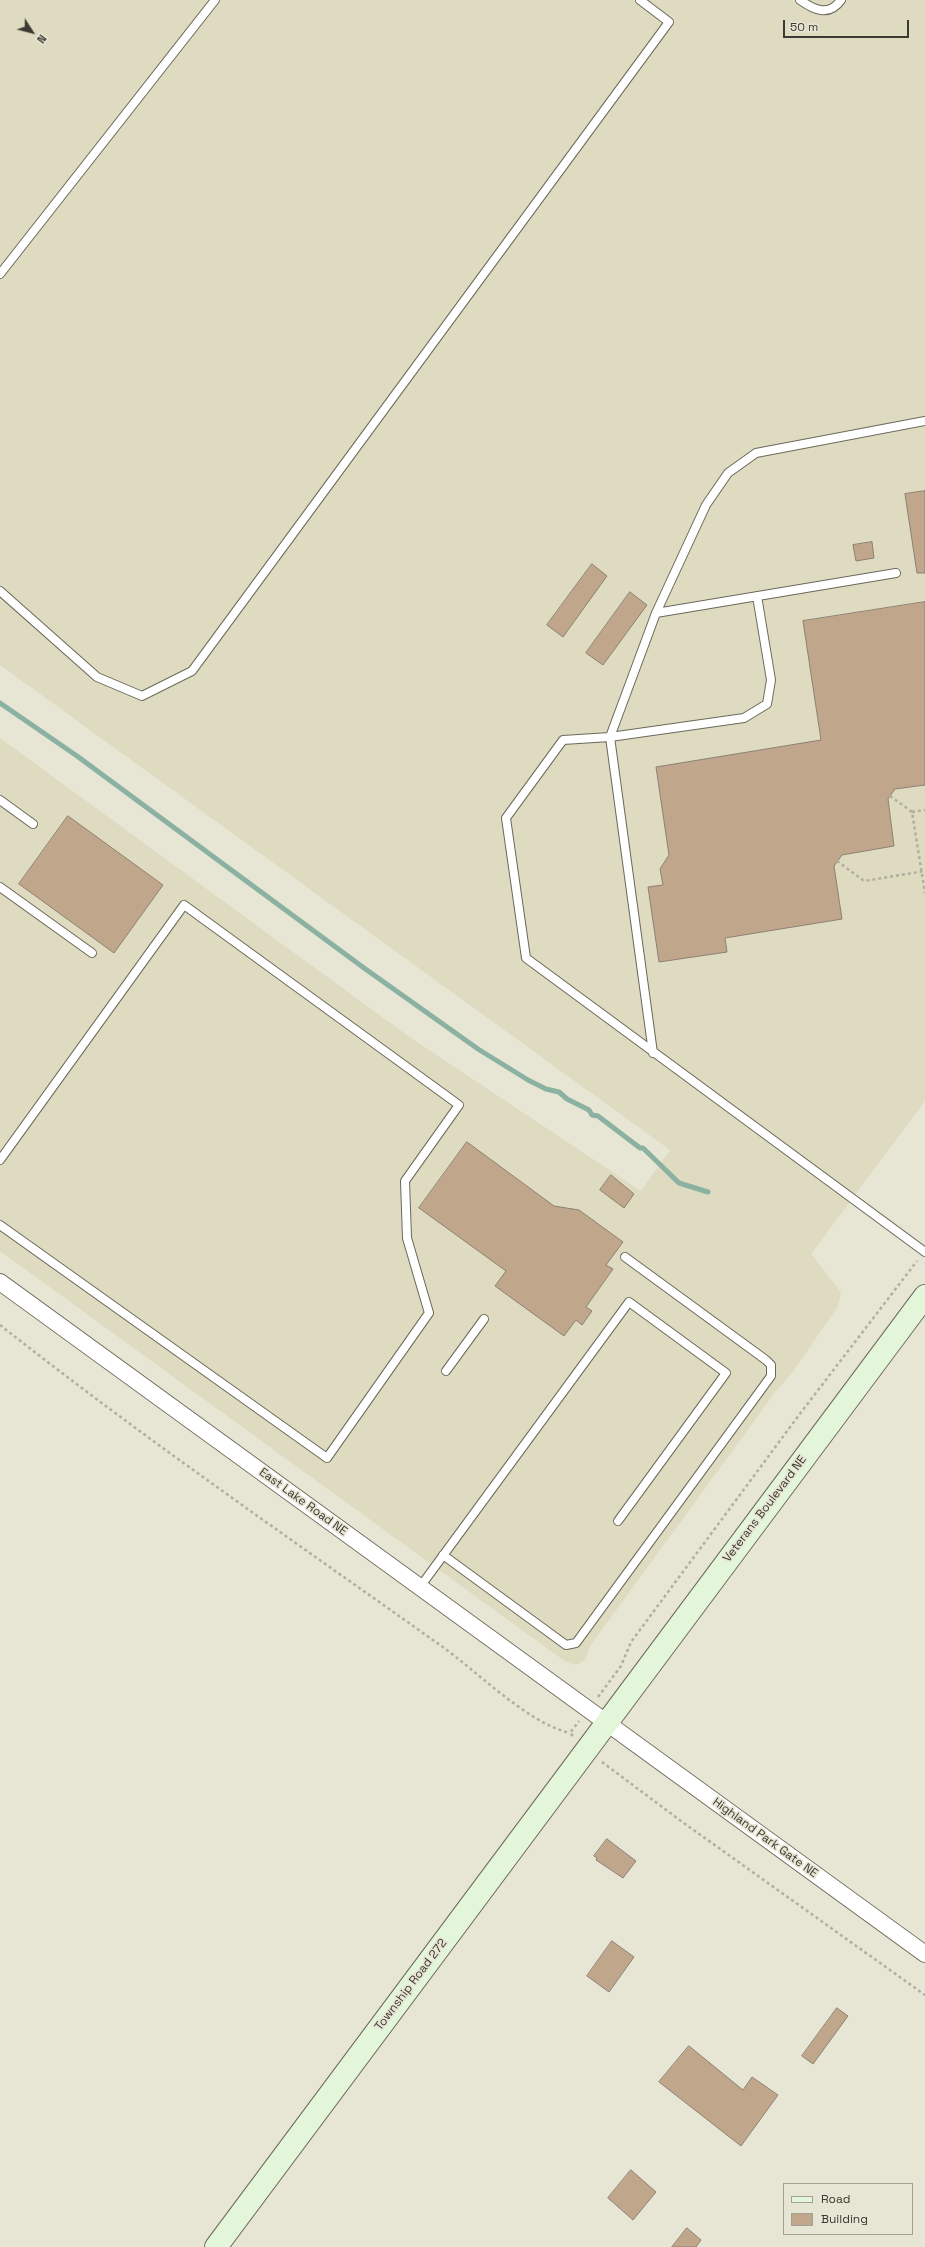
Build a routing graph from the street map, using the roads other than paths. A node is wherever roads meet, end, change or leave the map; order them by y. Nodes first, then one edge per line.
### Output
1 (215, 0) edge
2 (640, 0) edge
3 (800, 0) edge
4 (841, 0) edge
5 (0, 274) edge
6 (925, 421) edge
7 (896, 573) dead end
8 (0, 591) edge
9 (757, 596) junction
10 (656, 613) junction
11 (610, 737) junction
12 (0, 800) edge
13 (33, 824) dead end
14 (0, 887) edge
15 (92, 953) dead end
16 (653, 1053) junction
17 (0, 1160) edge
18 (0, 1225) edge
19 (925, 1252) edge
20 (625, 1257) dead end
21 (0, 1282) edge
22 (925, 1296) edge
23 (484, 1319) dead end
24 (446, 1371) dead end
25 (618, 1521) dead end
26 (443, 1556) junction
27 (420, 1587) junction
28 (606, 1723) junction
29 (925, 1954) edge
30 (216, 2247) edge

1 - 5 lane
2 - 8 lane
3 - 4 lane
6 - 10 lane
7 - 9 lane
9 - 10 lane
9 - 11 lane
10 - 11 lane
11 - 16 lane
11 - 16 lane
12 - 13 lane
14 - 15 lane
16 - 19 lane
17 - 18 lane
20 - 26 lane
21 - 27 street, East Lake Road NE
22 - 28 main road, Veterans Boulevard NE
23 - 24 lane
25 - 26 lane
26 - 27 lane
27 - 28 street, East Lake Road NE
28 - 29 street, Highland Park Gate NE
28 - 30 main road, Township Road 272

